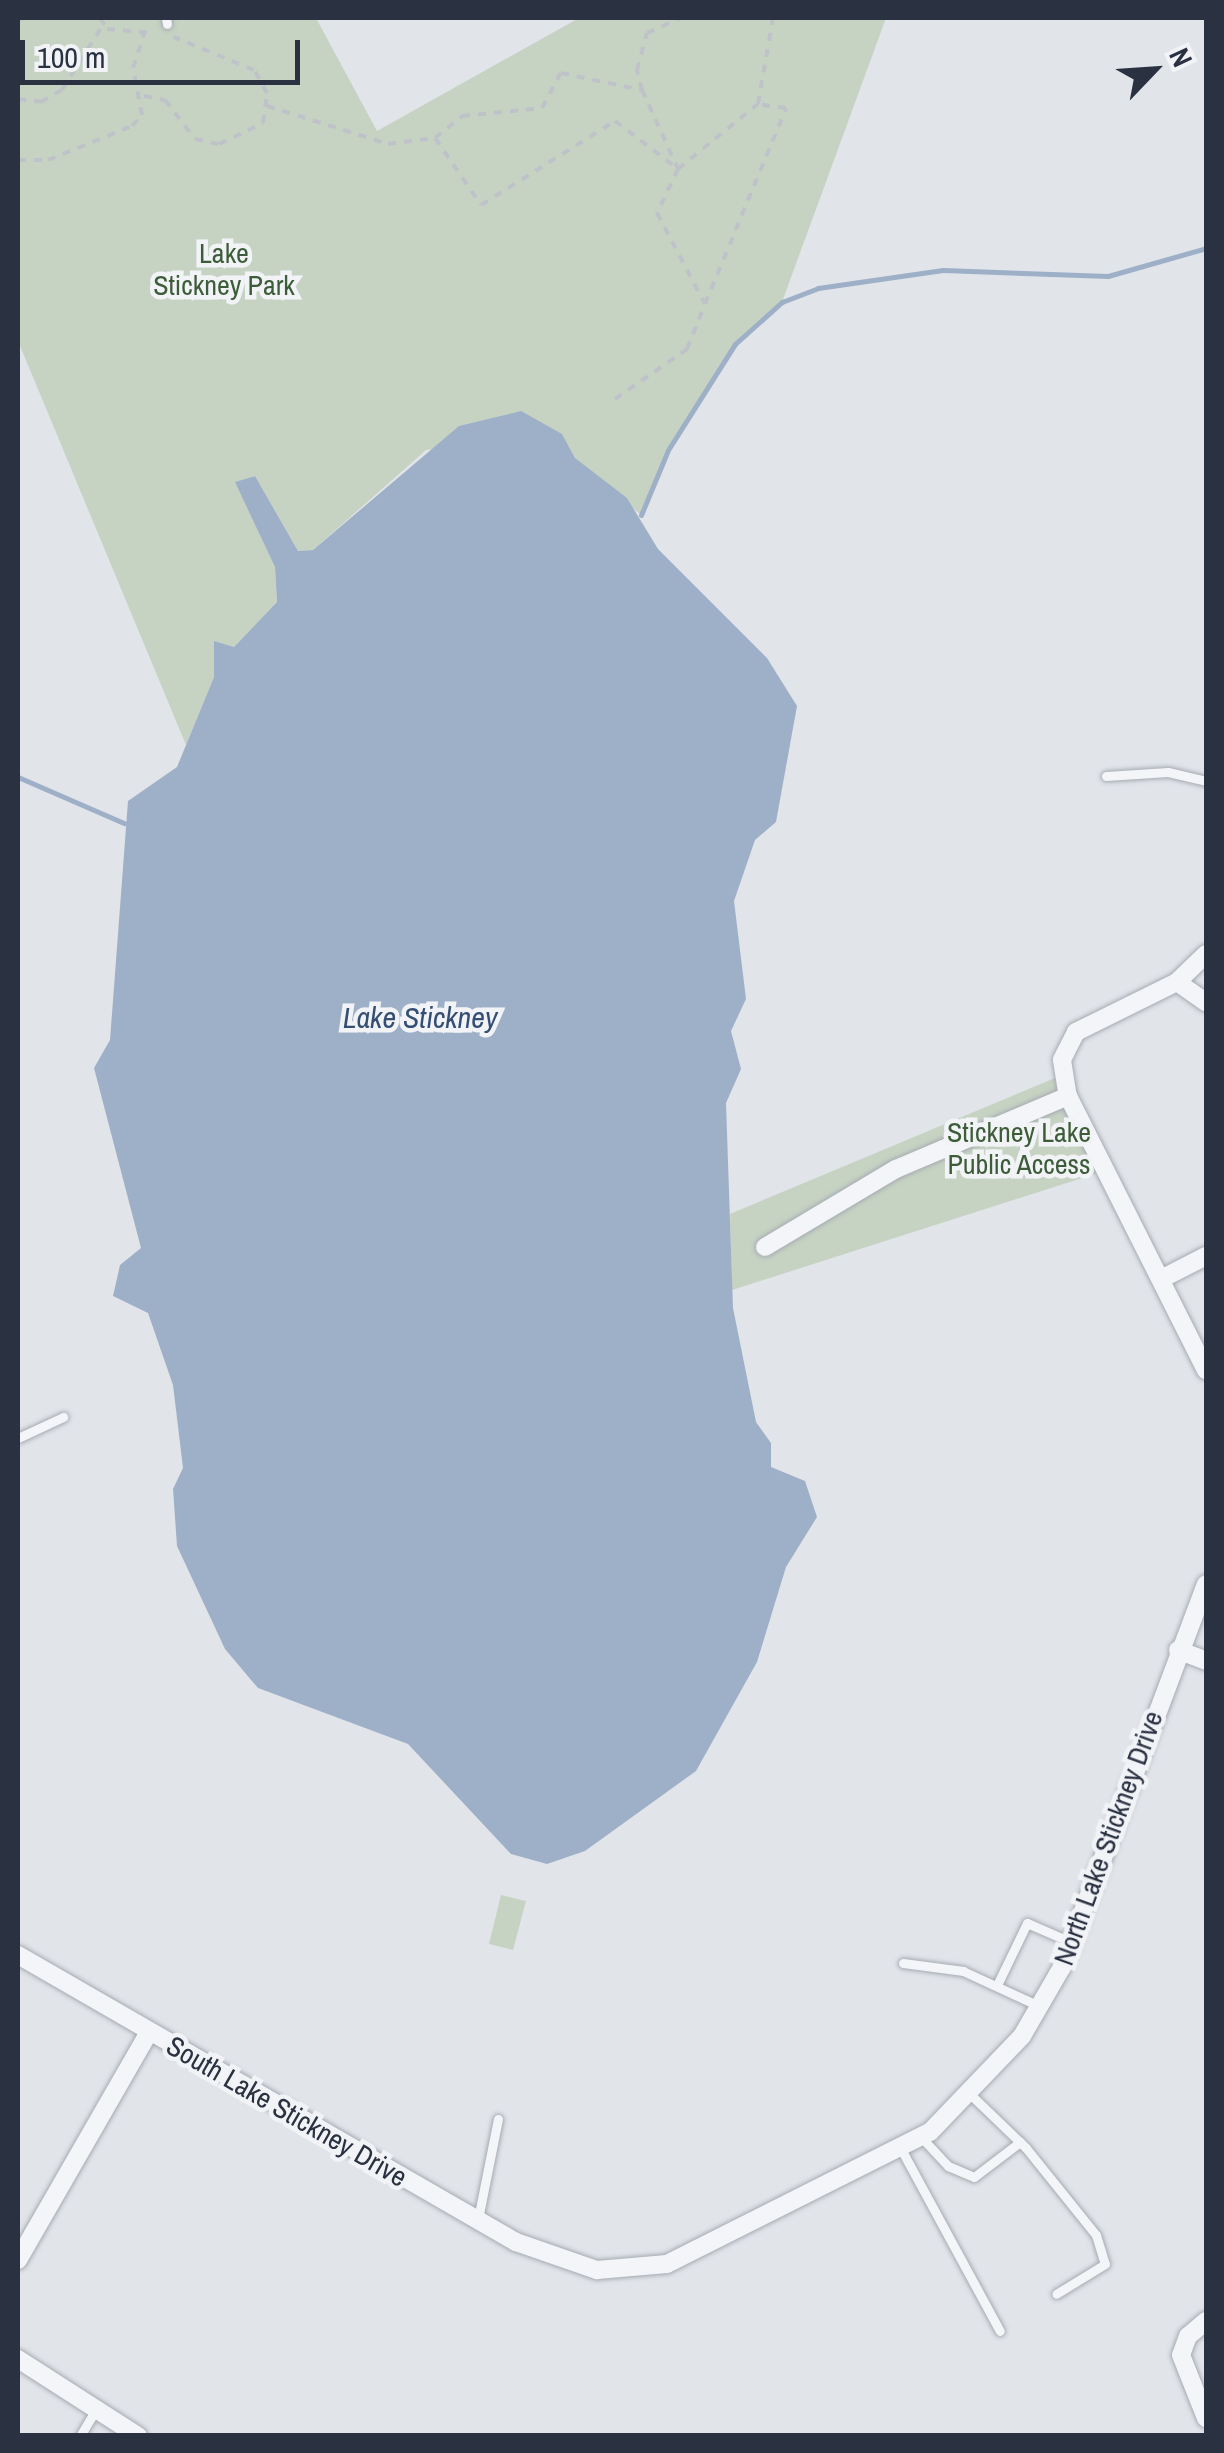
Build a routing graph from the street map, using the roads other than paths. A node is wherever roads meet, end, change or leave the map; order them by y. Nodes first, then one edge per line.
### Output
1 (1106, 776) dead end
2 (1206, 781) edge
3 (1206, 954) edge
4 (1177, 982) junction
5 (1206, 1002) edge
6 (1068, 1096) junction
7 (766, 1246) dead end
8 (1206, 1256) edge
9 (1162, 1278) junction
10 (1206, 1370) edge
11 (63, 1417) dead end
12 (18, 1438) edge
13 (1206, 1584) edge
14 (1178, 1650) junction
15 (1206, 1661) edge
16 (1071, 1942) junction
17 (18, 1954) edge
18 (902, 1963) dead end
19 (997, 1984) junction
20 (1039, 2006) junction
21 (149, 2032) junction
22 (971, 2095) junction
23 (498, 2119) dead end
24 (921, 2137) junction
25 (1020, 2142) junction
26 (901, 2149) junction
27 (478, 2219) junction
28 (18, 2260) edge
29 (560, 2262) joint
30 (1056, 2294) dead end
31 (1206, 2321) edge
32 (1000, 2331) dead end
33 (18, 2359) edge
34 (97, 2407) junction
35 (1206, 2418) edge
36 (80, 2436) edge
37 (138, 2436) edge

1 - 2 lane
3 - 4 street
4 - 5 street
4 - 6 street
6 - 7 street
6 - 9 street
8 - 9 street
9 - 10 street
11 - 12 lane
13 - 14 street, North Lake Stickney Drive
14 - 15 street
14 - 16 street, North Lake Stickney Drive
16 - 19 lane
16 - 20 street, North Lake Stickney Drive
17 - 21 street, South Lake Stickney Drive
18 - 19 lane
19 - 20 lane
20 - 22 street, North Lake Stickney Drive
21 - 27 street, South Lake Stickney Drive
21 - 28 street
22 - 24 street, North Lake Stickney Drive
22 - 25 lane
23 - 27 lane
24 - 25 lane
24 - 26 street, North Lake Stickney Drive
25 - 30 lane
26 - 29 street, North Lake Stickney Drive
26 - 32 lane
27 - 29 street, South Lake Stickney Drive
31 - 35 street
33 - 34 street
34 - 36 lane
34 - 37 street

